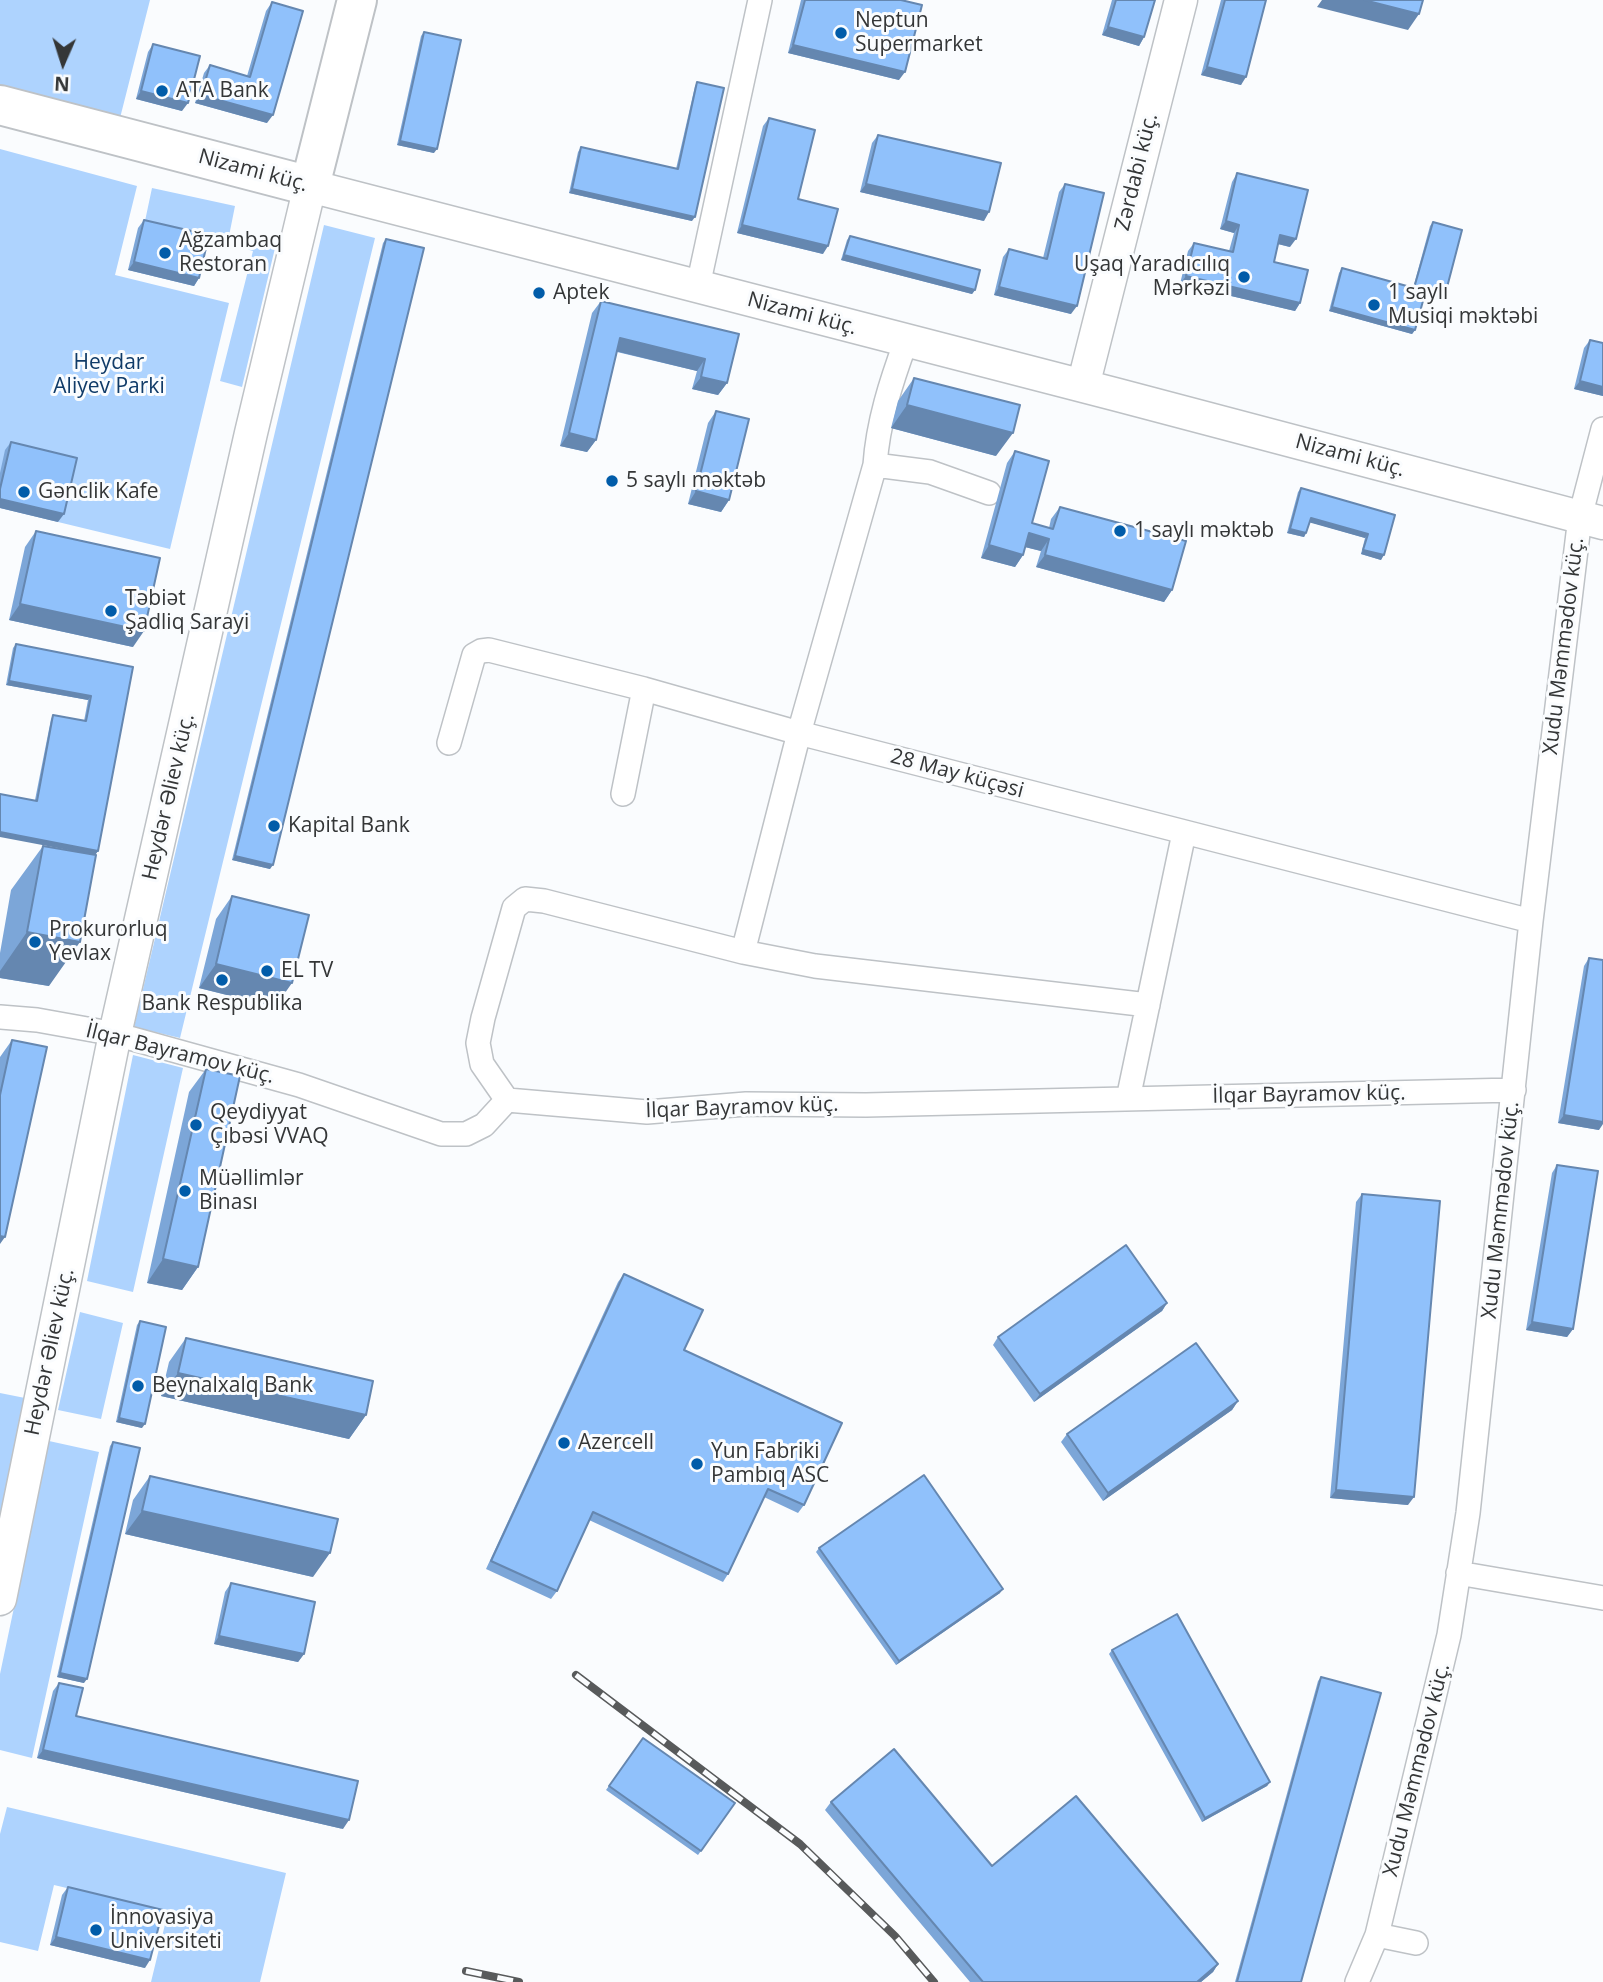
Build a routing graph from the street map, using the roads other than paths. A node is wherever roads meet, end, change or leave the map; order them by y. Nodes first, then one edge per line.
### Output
1 (357, 0) edge
2 (760, 0) edge
3 (1181, 0) edge
4 (0, 104) edge
5 (310, 186) junction
6 (698, 286) junction
7 (906, 341) junction
8 (1083, 386) junction
9 (1603, 429) edge
10 (874, 465) junction
11 (989, 492) dead end
12 (1591, 520) edge
13 (645, 689) junction
14 (799, 733) junction
15 (449, 743) dead end
16 (623, 794) dead end
17 (1184, 833) junction
18 (1531, 921) junction
19 (743, 952) junction
20 (1148, 1004) junction
21 (0, 1017) edge
22 (115, 1034) junction
23 (1514, 1090) junction
24 (1128, 1099) junction
25 (507, 1100) junction
26 (1458, 1573) junction
27 (1603, 1598) edge
28 (0, 1600) edge
29 (1377, 1935) junction
30 (1416, 1943) dead end
31 (1357, 1982) edge

1 - 5 highway, Heydər Əliev küç.
2 - 6 street
3 - 8 street, Zərdabi küç.
4 - 5 highway, Nizami küç.
5 - 6 street, Nizami küç.
5 - 22 street, Heydər Əliev küç.
6 - 7 street, Nizami küç.
7 - 8 street, Nizami küç.
7 - 10 street
8 - 12 street, Nizami küç.
9 - 12 street, Xudu Məmmədov küç.
10 - 11 street
10 - 14 street
12 - 18 street, Xudu Məmmədov küç.
13 - 14 street, 28 May küçəsi
13 - 15 street, 28 May küçəsi
13 - 16 street
14 - 17 street, 28 May küçəsi
14 - 19 street
17 - 18 street, 28 May küçəsi
17 - 20 street
18 - 23 street, Xudu Məmmədov küç.
19 - 20 street
19 - 25 street
20 - 24 street
21 - 22 street, İlqar Bayramov küç.
22 - 25 street, İlqar Bayramov küç.
22 - 28 street, Heydər Əliev küç.
23 - 24 street, İlqar Bayramov küç.
23 - 26 street, Xudu Məmmədov küç.
24 - 25 street, İlqar Bayramov küç.
26 - 27 street
26 - 29 street, Xudu Məmmədov küç.
29 - 30 street
29 - 31 street, Xudu Məmmədov küç.

